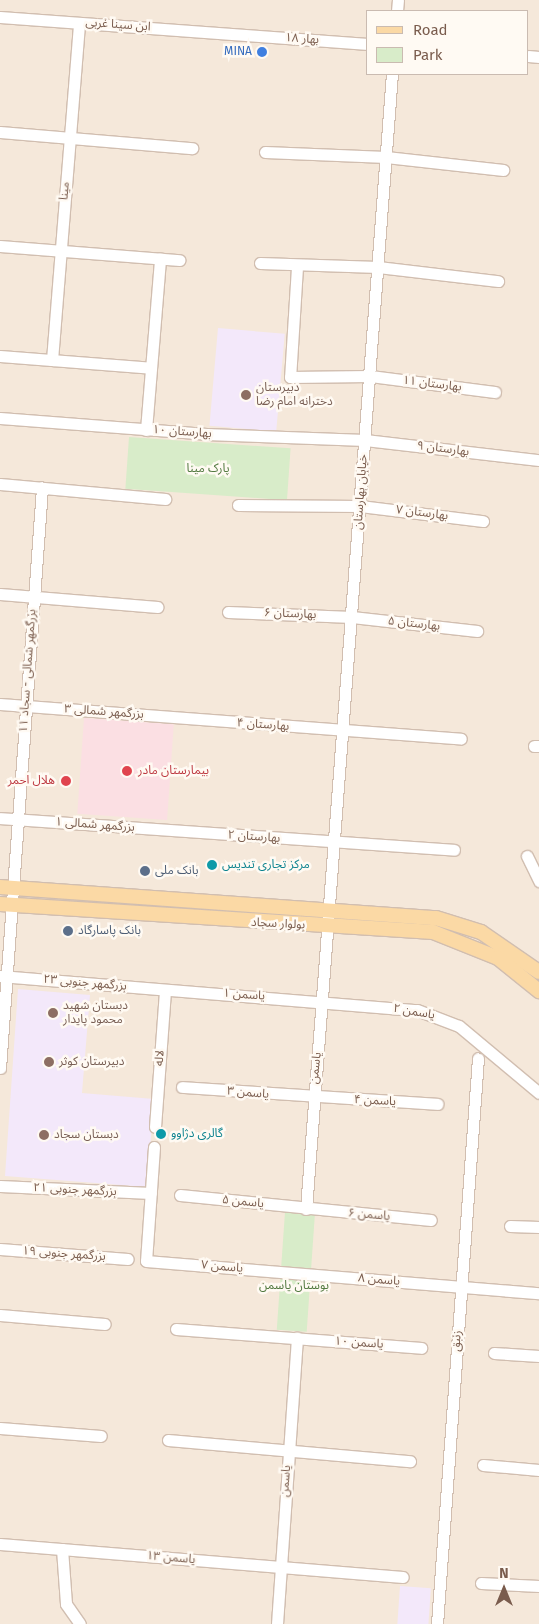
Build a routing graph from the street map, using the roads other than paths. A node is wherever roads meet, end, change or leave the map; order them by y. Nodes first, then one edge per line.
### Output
1 (0, 17) edge
2 (79, 23) junction
3 (236, 34) joint
4 (366, 44) edge
5 (392, 75) edge
6 (0, 132) edge
7 (70, 138) junction
8 (192, 148) dead end
9 (265, 152) dead end
10 (386, 157) junction
11 (503, 170) dead end
12 (0, 246) edge
13 (60, 250) junction
14 (160, 258) junction
15 (179, 260) dead end
16 (260, 263) dead end
17 (298, 267) junction
18 (378, 267) junction
19 (498, 281) dead end
20 (0, 356) edge
21 (52, 360) junction
22 (151, 368) junction
23 (370, 376) junction
24 (495, 392) dead end
25 (0, 418) edge
26 (146, 430) junction
27 (365, 440) junction
28 (539, 460) edge
29 (0, 484) edge
30 (42, 488) junction
31 (165, 498) dead end
32 (238, 504) dead end
33 (360, 506) junction
34 (483, 521) dead end
35 (0, 594) edge
36 (34, 597) junction
37 (157, 607) dead end
38 (228, 612) dead end
39 (352, 617) junction
40 (477, 631) dead end
41 (0, 704) edge
42 (26, 706) junction
43 (183, 718) joint
44 (343, 731) junction
45 (461, 739) dead end
46 (0, 818) edge
47 (17, 819) junction
48 (174, 832) joint
49 (335, 843) junction
50 (454, 850) dead end
51 (527, 856) dead end
52 (539, 881) edge
53 (6, 887) edge
54 (5, 905) edge
55 (330, 910) junction
56 (328, 927) junction
57 (539, 972) edge
58 (3, 977) edge
59 (165, 990) junction
60 (539, 992) edge
61 (322, 1001) junction
62 (478, 1058) dead end
63 (0, 1068) edge
64 (182, 1088) dead end
65 (539, 1092) edge
66 (313, 1099) junction
67 (437, 1104) dead end
68 (155, 1127) dead end
69 (154, 1147) dead end
70 (0, 1186) edge
71 (151, 1193) junction
72 (180, 1195) dead end
73 (306, 1209) junction
74 (431, 1220) dead end
75 (510, 1226) dead end
76 (539, 1227) edge
77 (0, 1249) edge
78 (128, 1259) dead end
79 (298, 1273) joint
80 (460, 1286) junction
81 (539, 1293) edge
82 (0, 1315) edge
83 (105, 1324) dead end
84 (176, 1329) dead end
85 (297, 1338) junction
86 (421, 1348) dead end
87 (494, 1353) dead end
88 (539, 1356) edge
89 (0, 1428) edge
90 (101, 1436) dead end
91 (168, 1440) dead end
92 (288, 1450) junction
93 (410, 1461) dead end
94 (483, 1465) dead end
95 (539, 1470) edge
96 (0, 1544) edge
97 (62, 1549) junction
98 (280, 1567) junction
99 (403, 1577) dead end
100 (481, 1583) dead end
101 (539, 1586) edge
102 (80, 1624) edge
103 (277, 1624) edge
104 (437, 1624) edge

1 - 2 street, ابن سینا غربی
2 - 3 street, ابن سینا غربی
2 - 7 street, مینا
3 - 4 street, بهار ۱۸
5 - 10 street, خیابان بهارستان
6 - 7 street
7 - 8 street
7 - 13 street, مینا
9 - 10 street
10 - 11 street
10 - 18 street, خیابان بهارستان
12 - 13 street
13 - 14 street
13 - 21 street, مینا
14 - 15 street
14 - 22 street
16 - 17 street
17 - 18 street
17 - 23 street, بهارستان ۱۱
18 - 19 street
18 - 23 street, خیابان بهارستان
20 - 21 street
21 - 22 street
22 - 26 street
23 - 24 street, بهارستان ۱۱
23 - 27 street, خیابان بهارستان
25 - 26 street, بهارستان ۱۰
26 - 27 street, بهارستان ۱۰
27 - 28 street, بهارستان ۹
27 - 33 street, خیابان بهارستان
29 - 30 street
30 - 31 street
30 - 36 street, بزرگمهر شمالی - سجاد ۱۱
32 - 33 street, بهارستان ۷
33 - 34 street, بهارستان ۷
33 - 39 street, خیابان بهارستان
35 - 36 street
36 - 37 street
36 - 42 street, بزرگمهر شمالی - سجاد ۱۱
38 - 39 street, بهارستان ۶
39 - 40 street, بهارستان ۵
39 - 44 street, خیابان بهارستان
41 - 42 street, بزرگمهر شمالی ۳
42 - 43 street, بزرگمهر شمالی ۳
42 - 47 street, بزرگمهر شمالی - سجاد ۱۱
43 - 44 street, بهارستان ۴
44 - 45 street, بهارستان ۴
44 - 49 street, خیابان بهارستان
46 - 47 street, بزرگمهر شمالی ۱
47 - 48 street, بزرگمهر شمالی ۱
47 - 53 street, بزرگمهر شمالی - سجاد ۱۱
48 - 49 street, بهارستان ۲
49 - 50 street, بهارستان ۲
49 - 55 street, خیابان بهارستان
51 - 52 street
53 - 54 street, بزرگمهر شمالی - سجاد ۱۱
53 - 55 main road, بولوار سجاد
54 - 56 main road, بولوار سجاد
54 - 58 street, بزرگمهر شمالی - سجاد ۱۱
55 - 56 street, خیابان بهارستان
55 - 57 main road, بولوار سجاد
56 - 60 main road, بولوار سجاد
56 - 61 street, یاسمن
58 - 59 street, بزرگمهر جنوبی ۲۳
58 - 63 street, بزرگمهر شمالی - سجاد ۱۱
59 - 61 street, یاسمن ۱
59 - 68 street, لاله
61 - 65 street, یاسمن ۲
61 - 66 street, یاسمن
62 - 80 street, زنبق
64 - 66 street, یاسمن ۳
66 - 67 street, یاسمن ۴
66 - 73 street, یاسمن
69 - 71 street
70 - 71 street, بزرگمهر جنوبی ۲۱
71 - 79 street, یاسمن ۷
72 - 73 street, یاسمن ۵
73 - 74 street, یاسمن ۶
75 - 76 street
77 - 78 street, بزرگمهر جنوبی ۱۹
79 - 80 street, یاسمن ۸
80 - 81 street, یاسمن ۸
80 - 104 street, زنبق
82 - 83 street
84 - 85 street, یاسمن ۱۰
85 - 86 street, یاسمن ۱۰
85 - 92 street, یاسمن
87 - 88 street
89 - 90 street
91 - 92 street
92 - 93 street
92 - 98 street, یاسمن
94 - 95 street
96 - 97 street, یاسمن ۱۳
97 - 98 street, یاسمن ۱۳
97 - 102 street
98 - 99 street, یاسمن ۱۳
98 - 103 street, یاسمن
100 - 101 street

